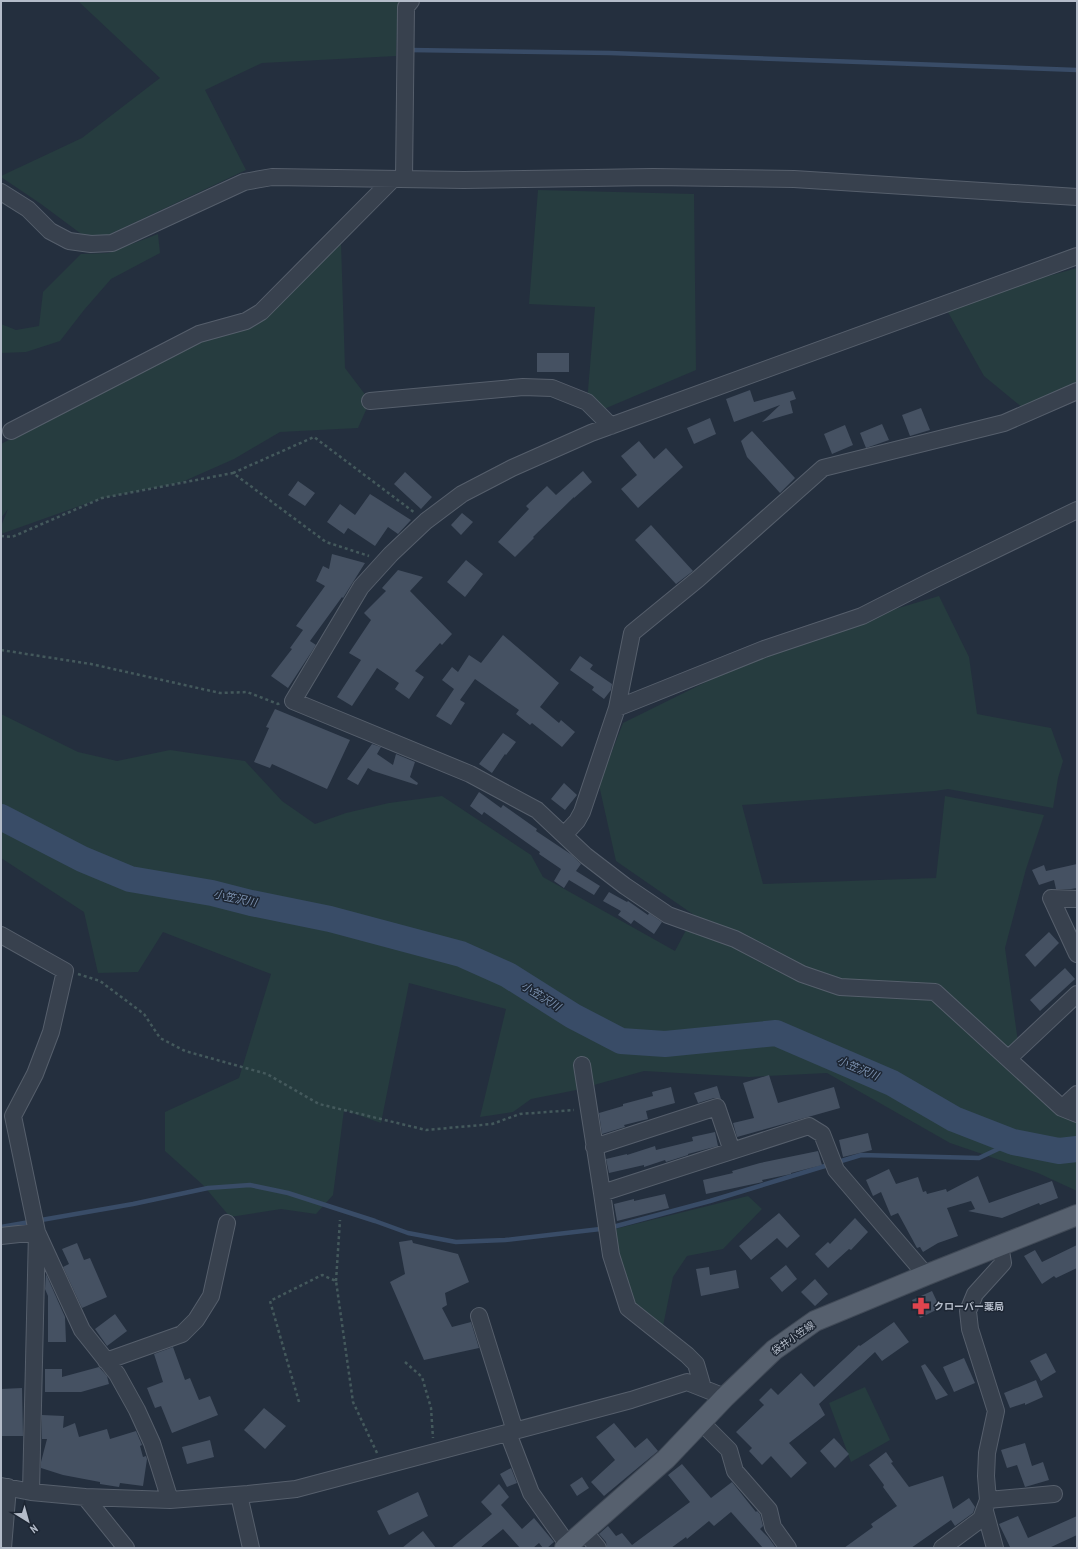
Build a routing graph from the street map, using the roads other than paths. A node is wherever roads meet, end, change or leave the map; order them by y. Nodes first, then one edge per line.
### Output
1 (411, 1) edge
2 (398, 179) junction
3 (1, 192) edge
4 (1077, 197) edge
5 (1077, 256) edge
6 (1077, 391) edge
7 (370, 401) dead end
8 (611, 426) junction
9 (11, 431) dead end
10 (1077, 510) edge
11 (617, 708) junction
12 (564, 835) junction
13 (1077, 898) edge
14 (1, 935) edge
15 (1077, 954) edge
16 (1077, 994) edge
17 (1009, 1058) junction
18 (582, 1066) dead end
19 (1077, 1094) edge
20 (1070, 1111) edge
21 (594, 1147) junction
22 (732, 1151) junction
23 (602, 1192) junction
24 (1077, 1215) edge
25 (227, 1223) dead end
26 (37, 1232) junction
27 (1, 1236) edge
28 (1000, 1245) junction
29 (926, 1274) junction
30 (479, 1316) dead end
31 (106, 1362) junction
32 (703, 1388) junction
33 (725, 1397) junction
34 (701, 1422) junction
35 (512, 1432) junction
36 (5, 1487) edge
37 (32, 1492) junction
38 (1054, 1494) dead end
39 (239, 1495) junction
40 (85, 1497) junction
41 (170, 1500) junction
42 (986, 1506) junction
43 (584, 1531) junction
44 (566, 1547) edge
45 (3, 1548) edge
46 (126, 1548) edge
47 (251, 1548) edge
48 (598, 1548) edge
49 (788, 1548) edge
50 (942, 1548) edge
51 (995, 1548) edge

1 - 2 street
2 - 3 street
2 - 4 street
2 - 9 street
5 - 8 street
6 - 11 street
7 - 8 street
8 - 12 street
10 - 11 street
11 - 12 street
12 - 17 street
13 - 15 street
14 - 26 street
16 - 17 street
17 - 20 street
18 - 21 street
19 - 20 street
21 - 22 street
21 - 23 street
22 - 23 street
22 - 29 street
23 - 32 street
24 - 28 main road, 袋井小笠線
25 - 31 street
26 - 27 street
26 - 31 street
26 - 37 street
28 - 29 main road, 袋井小笠線
28 - 42 street
29 - 33 main road, 袋井小笠線
30 - 35 street
31 - 41 street
32 - 33 street
32 - 35 street
33 - 34 main road, 袋井小笠線
34 - 43 main road, 袋井小笠線
34 - 49 street
35 - 39 street
35 - 44 street
36 - 37 street
36 - 45 street
37 - 40 street
38 - 42 street
39 - 41 street
39 - 47 street
40 - 41 street
40 - 46 street
42 - 50 street
42 - 51 street
43 - 44 main road, 袋井小笠線
43 - 48 street

